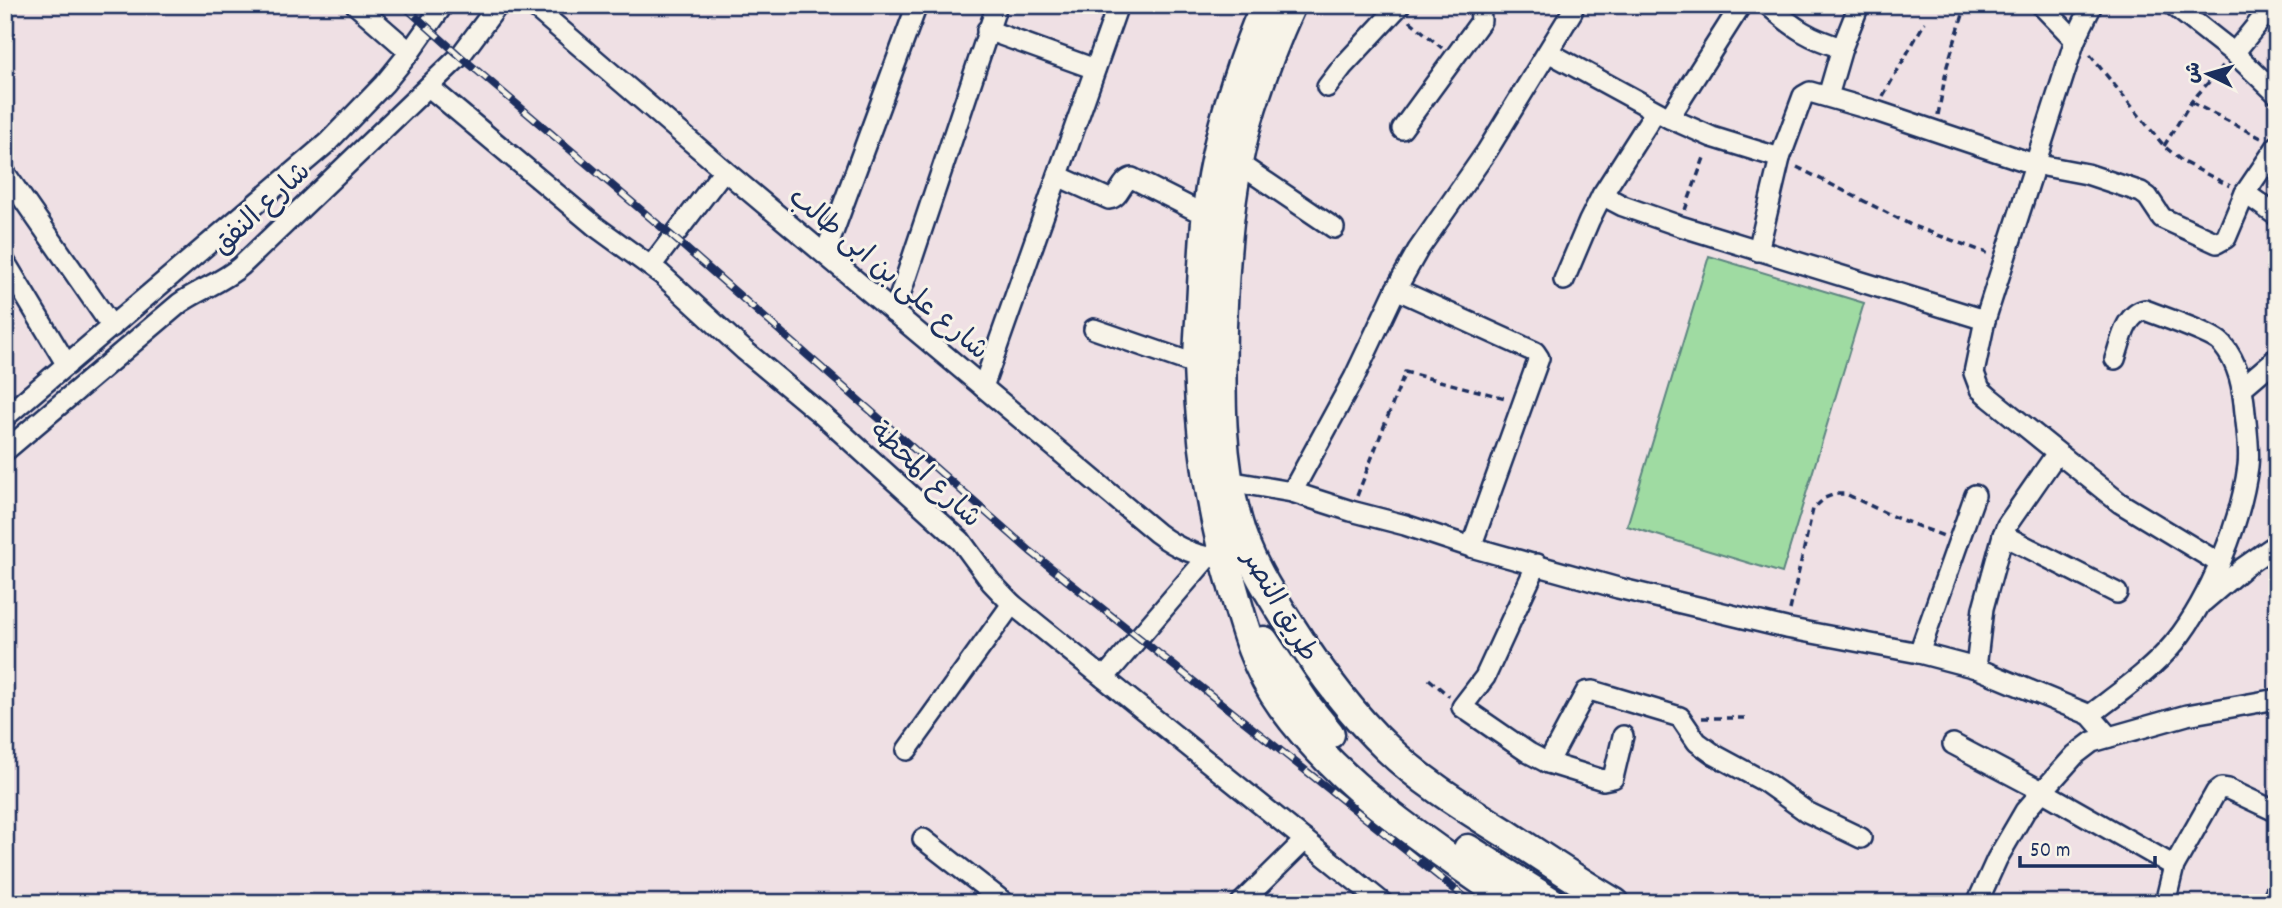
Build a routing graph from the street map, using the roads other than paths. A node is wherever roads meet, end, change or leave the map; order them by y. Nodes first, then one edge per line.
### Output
1 (356, 5) edge
2 (443, 5) edge
3 (498, 5) edge
4 (532, 5) edge
5 (917, 5) edge
6 (996, 5) edge
7 (1118, 5) edge
8 (1265, 5) edge
9 (1291, 5) edge
10 (1480, 5) edge
11 (1574, 5) edge
12 (1741, 5) edge
13 (1768, 5) edge
14 (1859, 5) edge
15 (2041, 5) edge
16 (2092, 5) edge
17 (2173, 5) edge
18 (2273, 5) edge
19 (1398, 7) edge
20 (987, 30) junction
21 (2075, 40) junction
22 (1842, 48) junction
23 (410, 52) junction
24 (1548, 52) junction
25 (2234, 53) junction
26 (1095, 69) junction
27 (429, 86) junction
28 (1327, 87) dead end
29 (2277, 94) edge
30 (1828, 96) junction
31 (1662, 115) junction
32 (1402, 129) dead end
33 (2276, 146) edge
34 (1780, 158) junction
35 (1238, 163) junction
36 (2034, 164) junction
37 (724, 170) junction
38 (5, 173) edge
39 (1058, 176) junction
40 (2245, 193) junction
41 (1602, 195) junction
42 (1205, 215) junction
43 (2277, 216) edge
44 (1334, 228) dead end
45 (1758, 251) junction
46 (825, 254) junction
47 (5, 261) edge
48 (651, 266) junction
49 (1564, 281) dead end
50 (1396, 289) junction
51 (894, 313) junction
52 (1985, 320) junction
53 (112, 327) junction
54 (1094, 329) dead end
55 (2277, 358) edge
56 (2115, 359) dead end
57 (67, 365) junction
58 (1198, 365) junction
59 (983, 387) junction
60 (2243, 387) junction
61 (5, 417) edge
62 (5, 451) edge
63 (2057, 453) junction
64 (1228, 481) junction
65 (1292, 492) junction
66 (1975, 495) dead end
67 (2003, 535) junction
68 (2277, 544) edge
69 (1471, 547) junction
70 (1216, 558) junction
71 (2219, 563) junction
72 (1537, 564) junction
73 (2117, 593) dead end
74 (1236, 598) junction
75 (1012, 604) junction
76 (2199, 606) junction
77 (1919, 653) junction
78 (1976, 668) junction
79 (1293, 670) junction
80 (1104, 678) junction
81 (2275, 701) edge
82 (2090, 715) junction
83 (1623, 736) dead end
84 (2109, 737) junction
85 (1953, 744) dead end
86 (907, 750) dead end
87 (1548, 763) junction
88 (2042, 791) junction
89 (2277, 813) edge
90 (1861, 838) dead end
91 (923, 839) dead end
92 (1304, 841) junction
93 (2174, 866) junction
94 (2277, 889) edge
95 (1373, 900) edge
96 (1005, 903) edge
97 (1241, 903) edge
98 (1514, 903) edge
99 (1553, 903) edge
100 (1587, 903) edge
101 (1615, 903) edge
102 (1977, 903) edge
103 (2165, 903) edge
104 (2271, 903) edge

1 - 23 street
2 - 23 street, شارع النفق
3 - 27 street, شارع النفق
4 - 37 street, شارع على بن ابى طالب
5 - 46 street
6 - 20 street
7 - 26 street
8 - 42 street, طريق النصر
9 - 35 street, طريق النصر
10 - 32 street
11 - 24 street
12 - 31 street
13 - 22 street
14 - 22 street
15 - 21 street
16 - 21 street
17 - 25 street
18 - 25 street
19 - 28 street
20 - 26 street
20 - 51 street
21 - 36 street
22 - 30 street
23 - 53 street, شارع النفق
24 - 31 street
24 - 50 street
25 - 29 street
26 - 39 street
27 - 48 street, شارع المحطة
27 - 62 street, شارع النفق
30 - 34 street
30 - 36 street
31 - 34 street
31 - 41 street
33 - 40 street
34 - 45 street
35 - 44 street
35 - 64 street, طريق النصر
36 - 40 street
36 - 52 street
37 - 46 street, شارع على بن ابى طالب
37 - 48 street
38 - 53 street
39 - 42 street
39 - 59 street
40 - 43 street
41 - 45 street
41 - 49 street
42 - 58 street, طريق النصر
45 - 52 street
46 - 51 street, شارع على بن ابى طالب
47 - 57 street
48 - 75 street, شارع المحطة
50 - 65 street
50 - 69 street
51 - 59 street, شارع على بن ابى طالب
52 - 63 street
53 - 57 street, شارع النفق
54 - 58 street
55 - 60 street
56 - 60 street
57 - 61 street, شارع النفق
58 - 70 street, طريق النصر
59 - 70 street, شارع على بن ابى طالب
60 - 71 street
63 - 67 street
63 - 71 street
64 - 65 street
64 - 79 street
64 - 101 street, طريق النصر
65 - 69 street
66 - 77 street
67 - 73 street
67 - 78 street
68 - 76 street
69 - 72 street
70 - 74 street, طريق النصر
70 - 80 street
71 - 76 street
72 - 77 street
72 - 87 street
74 - 79 street
74 - 98 street, طريق النصر
75 - 80 street, شارع المحطة
75 - 86 street
76 - 82 street
77 - 78 street
78 - 82 street
79 - 99 street
79 - 100 street
80 - 92 street, شارع المحطة
81 - 84 street
82 - 84 street
83 - 87 street
84 - 88 street
85 - 88 street
87 - 90 street
88 - 93 street
88 - 102 street
89 - 93 street
91 - 96 street
92 - 95 street, شارع المحطة
92 - 97 street
93 - 103 street
94 - 104 street

